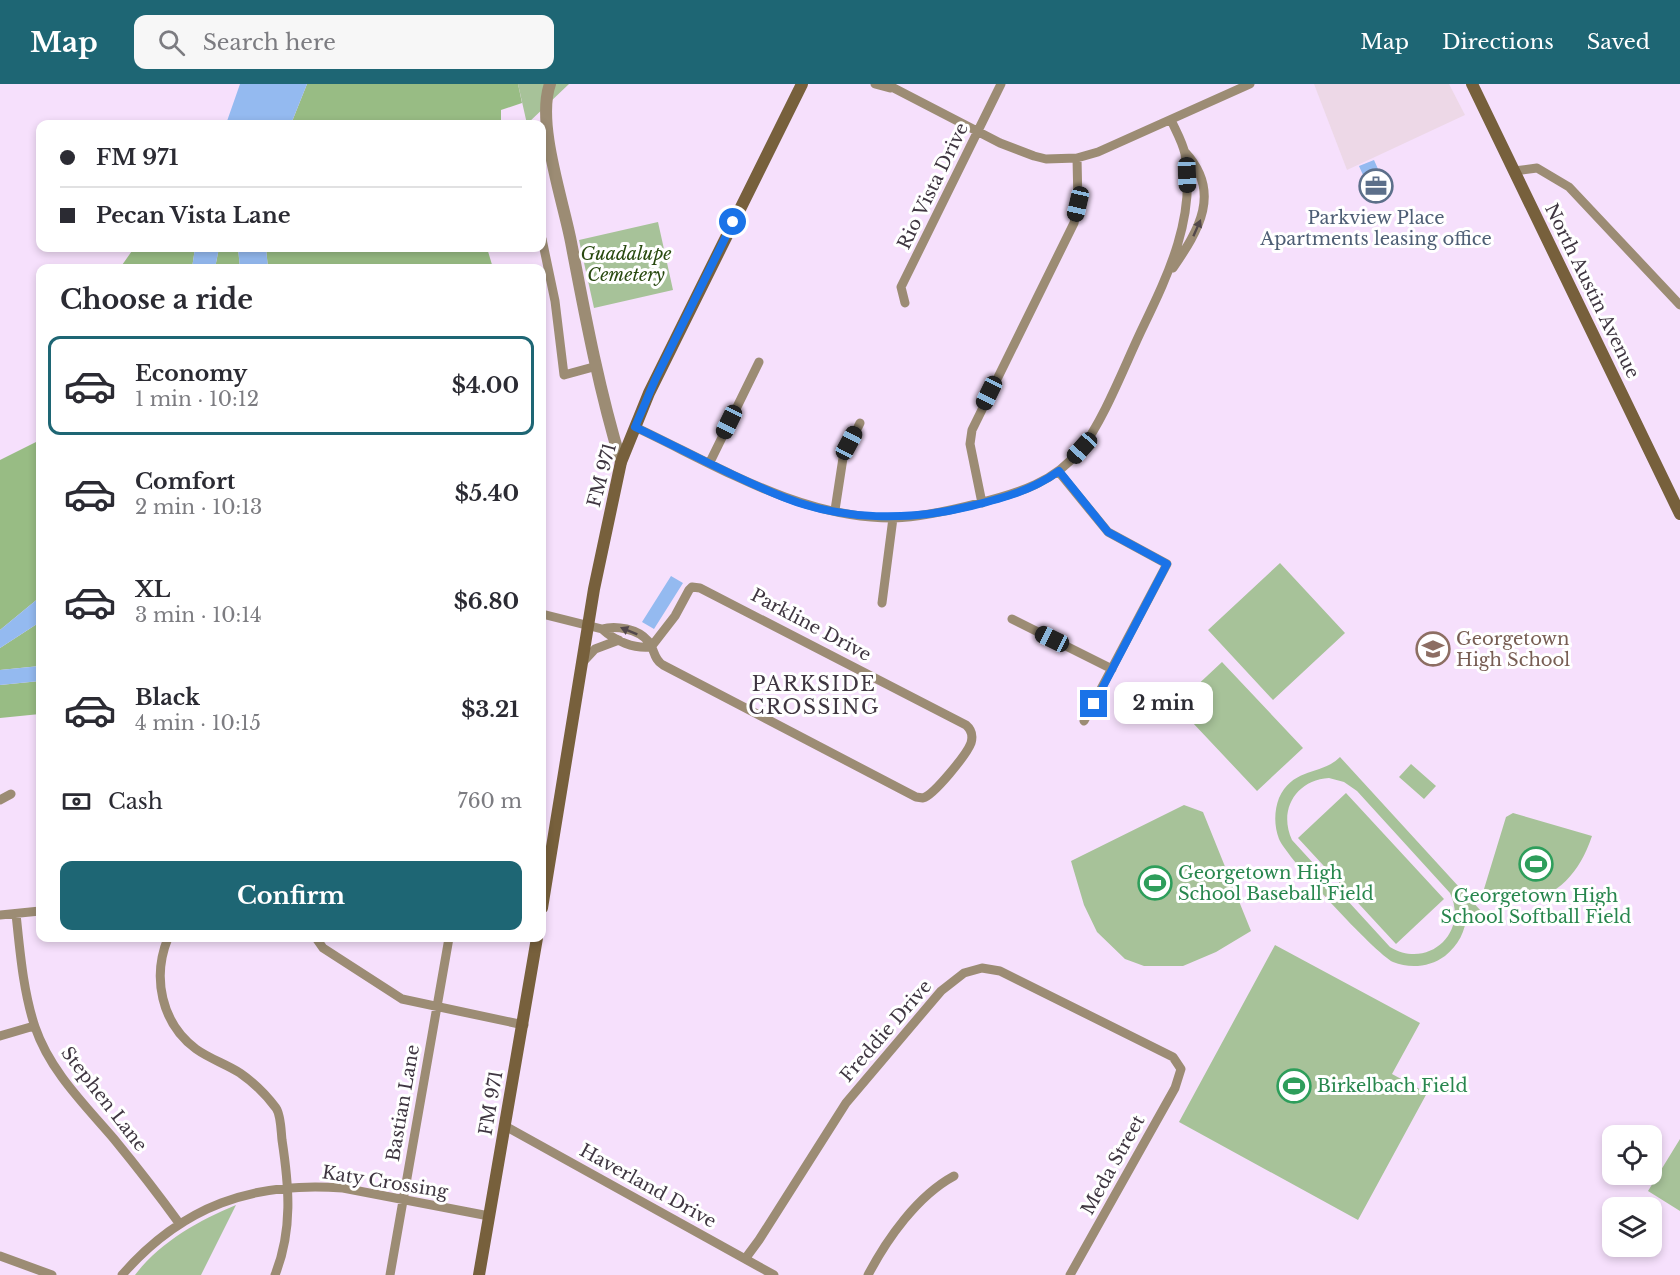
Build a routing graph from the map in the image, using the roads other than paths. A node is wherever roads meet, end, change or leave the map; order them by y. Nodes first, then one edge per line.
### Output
1 (550, 84) edge
2 (802, 84) edge
3 (875, 84) edge
4 (1001, 84) edge
5 (1250, 84) edge
6 (1472, 84) edge
7 (889, 86) edge
8 (1232, 87) edge
9 (545, 120) edge
10 (1172, 120) junction
11 (978, 132) junction
12 (546, 136) edge
13 (1185, 152) junction
14 (1077, 158) junction
15 (547, 162) edge
16 (1514, 171) junction
17 (545, 252) edge
18 (1167, 278) junction
19 (905, 303) dead end
20 (1680, 305) edge
21 (759, 362) dead end
22 (597, 366) junction
23 (860, 423) dead end
24 (635, 427) junction
25 (621, 462) junction
26 (710, 462) junction
27 (1059, 471) junction
28 (982, 503) junction
29 (835, 510) junction
30 (1680, 514) edge
31 (893, 518) junction
32 (882, 603) dead end
33 (546, 615) edge
34 (1012, 619) dead end
35 (588, 626) junction
36 (602, 629) junction
37 (619, 640) junction
38 (651, 647) junction
39 (581, 663) junction
40 (1112, 669) junction
41 (1084, 721) dead end
42 (11, 794) dead end
43 (0, 800) edge
44 (546, 883) edge
45 (36, 912) edge
46 (16, 914) junction
47 (0, 915) edge
48 (167, 942) edge
49 (319, 942) edge
50 (448, 942) edge
51 (536, 942) edge
52 (437, 1008) junction
53 (524, 1025) junction
54 (34, 1026) junction
55 (0, 1036) edge
56 (1180, 1069) joint
57 (505, 1126) junction
58 (954, 1176) dead end
59 (288, 1188) junction
60 (404, 1199) junction
61 (489, 1216) junction
62 (179, 1223) junction
63 (0, 1256) edge
64 (745, 1259) junction
65 (52, 1275) edge
66 (122, 1275) edge
67 (275, 1275) edge
68 (390, 1275) edge
69 (479, 1275) edge
70 (774, 1275) edge
71 (868, 1275) edge
72 (1070, 1275) edge

1 - 9 street
2 - 24 main road, FM 971 / FM 971
3 - 7 street
4 - 11 street, Rio Vista Drive
5 - 8 street
6 - 16 main road, North Austin Avenue
7 - 11 street
8 - 10 street
10 - 13 street
10 - 14 street
11 - 14 street
11 - 19 street, Rio Vista Drive
12 - 15 street
13 - 18 street
18 -> 13 street
14 - 28 street
15 - 22 street
16 - 20 street
16 - 30 main road, North Austin Avenue
17 - 22 street
18 - 27 street
21 - 26 street
22 - 25 street
23 - 29 street
24 - 25 main road, FM 971 / FM 971
24 - 26 street
25 - 35 main road, FM 971 / FM 971
26 - 29 street
27 - 28 street
27 - 40 street
28 - 31 street
29 - 31 street
31 - 32 street
33 - 35 street, Parkline Drive
34 - 40 street
35 - 36 street, Parkline Drive
35 - 39 main road, FM 971 / FM 971
36 - 37 street, Parkline Drive
38 -> 36 street, Parkline Drive
37 - 38 street, Parkline Drive
37 - 39 street
38 - 38 street, Parkline Drive
39 - 44 main road, FM 971 / FM 971
40 - 41 street
42 - 43 street
45 - 46 street
46 - 47 street
46 - 54 street, Stephen Lane
48 - 59 street
49 - 52 street
50 - 52 street, Bastian Lane
51 - 53 main road, FM 971 / FM 971
52 - 53 street
52 - 60 street, Bastian Lane
53 - 57 main road, FM 971 / FM 971
54 - 55 street
54 - 62 street, Stephen Lane
56 - 64 street, Freddie Drive
56 - 72 street, Meda Street
57 - 61 main road, FM 971 / FM 971
57 - 64 street, Haverland Drive
58 - 71 street
59 - 60 street, Katy Crossing
59 - 62 street, Katy Crossing
59 - 67 street
60 - 61 street, Katy Crossing
60 - 68 street, Bastian Lane
61 - 69 main road, FM 971 / FM 971
62 - 66 street, Katy Crossing
63 - 65 street
64 - 70 street, Haverland Drive

